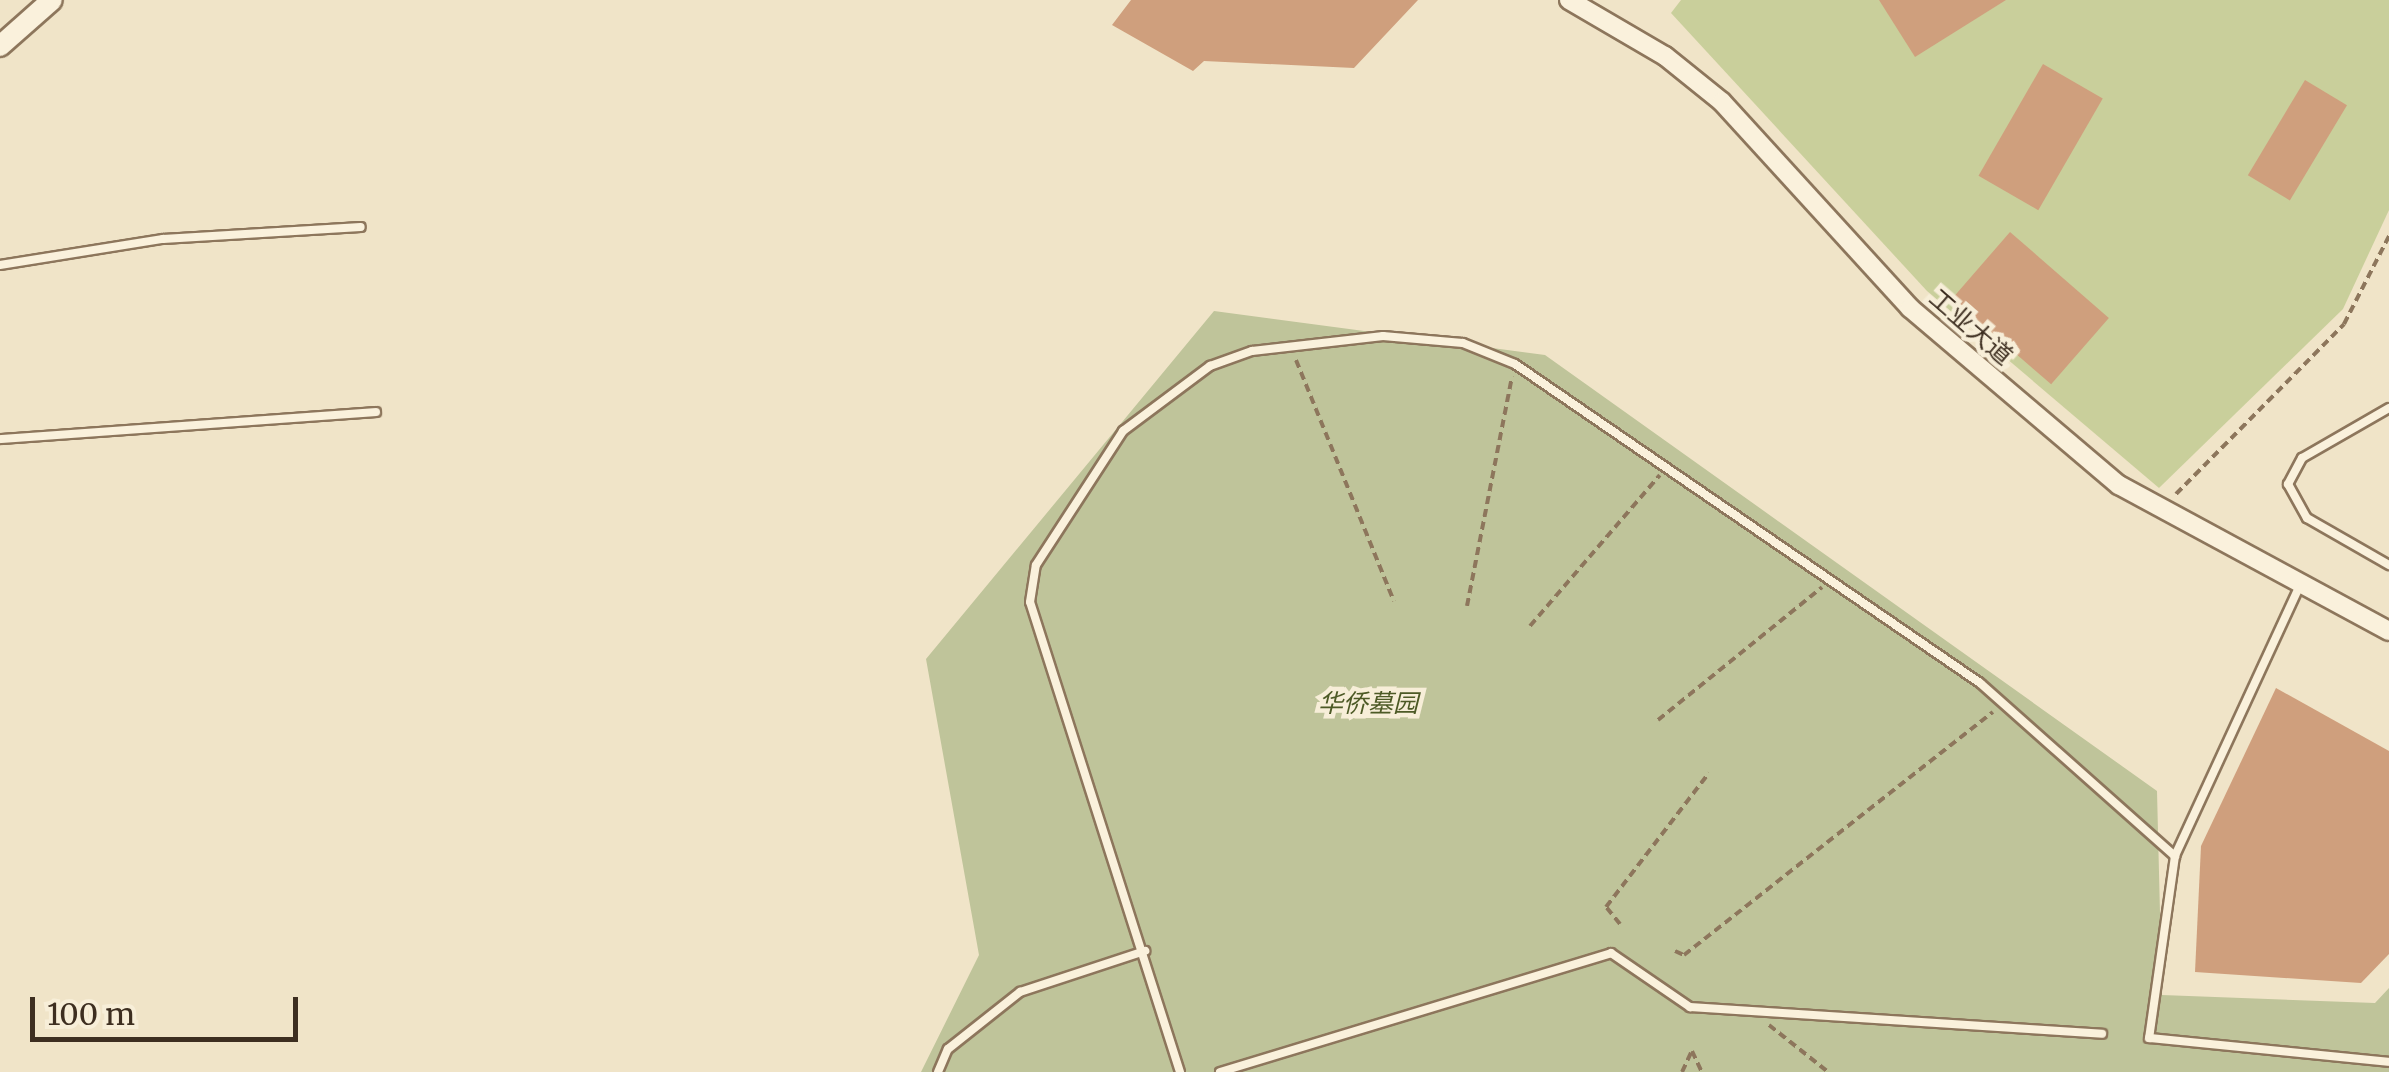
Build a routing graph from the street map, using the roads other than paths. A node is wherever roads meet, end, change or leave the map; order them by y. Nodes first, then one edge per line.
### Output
1 (52, 0) edge
2 (1569, 0) edge
3 (0, 46) edge
4 (361, 227) dead end
5 (0, 265) edge
6 (2389, 408) edge
7 (376, 412) dead end
8 (0, 438) edge
9 (2389, 564) edge
10 (2300, 583) junction
11 (2389, 631) edge
12 (2175, 856) junction
13 (1145, 951) junction
14 (2102, 1034) dead end
15 (2389, 1062) edge
16 (938, 1072) edge
17 (1180, 1072) edge
18 (1220, 1072) edge

1 - 3 main road
2 - 10 street, 工业大道
4 - 5 lane
6 - 9 lane
7 - 8 lane
10 - 11 street, 工业大道
10 - 12 lane
12 - 13 lane
12 - 15 lane
13 - 16 lane
13 - 17 lane
14 - 18 lane

